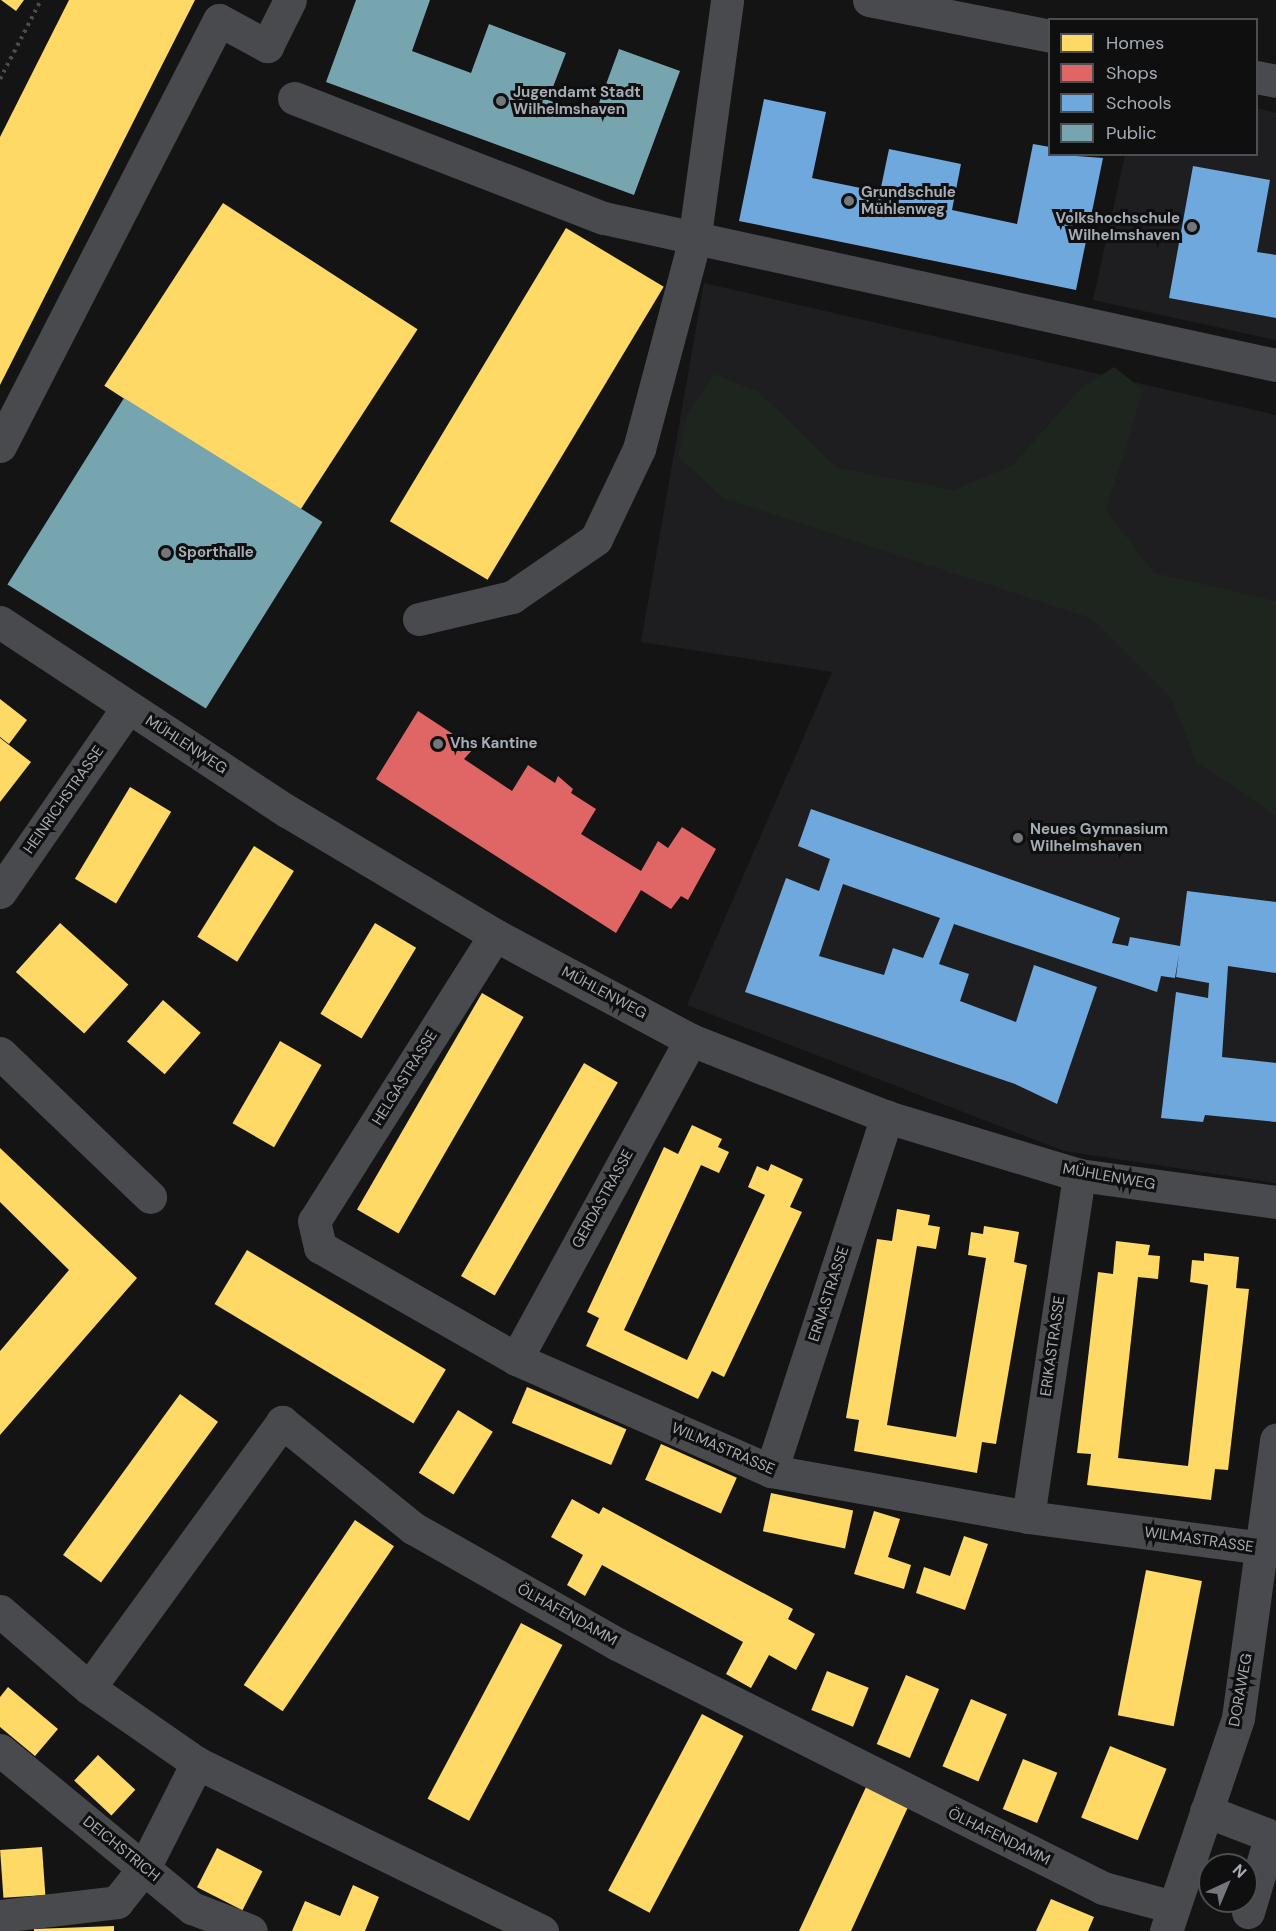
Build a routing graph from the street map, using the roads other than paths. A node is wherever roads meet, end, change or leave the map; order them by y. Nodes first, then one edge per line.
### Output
1 (228, 0) edge
2 (290, 0) edge
3 (727, 0) edge
4 (869, 0) edge
5 (214, 30) junction
6 (1048, 36) edge
7 (1258, 77) edge
8 (1276, 81) edge
9 (294, 98) dead end
10 (694, 242) junction
11 (1276, 364) edge
12 (0, 446) edge
13 (420, 619) dead end
14 (0, 622) edge
15 (128, 708) junction
16 (0, 892) edge
17 (495, 935) junction
18 (691, 1040) junction
19 (0, 1053) edge
20 (887, 1118) junction
21 (1078, 1175) junction
22 (150, 1197) dead end
23 (1276, 1202) edge
24 (314, 1221) joint
25 (516, 1359) junction
26 (1276, 1440) edge
27 (771, 1471) junction
28 (1028, 1517) junction
29 (1262, 1548) junction
30 (0, 1611) edge
31 (88, 1688) junction
32 (0, 1750) edge
33 (196, 1763) junction
34 (1206, 1811) junction
35 (144, 1868) junction
36 (1258, 1878) edge
37 (0, 1916) edge
38 (1170, 1919) edge
39 (251, 1931) edge
40 (542, 1931) edge

1 - 5 street
2 - 5 street
3 - 10 street
4 - 6 street
5 - 12 street
7 - 8 street
9 - 10 street
10 - 11 street
10 - 13 street
14 - 15 street, MÜHLENWEG
15 - 16 street, HEINRICHSTRASSE
15 - 17 street, MÜHLENWEG
17 - 18 street, MÜHLENWEG
17 - 24 street, HELGASTRASSE
18 - 20 street, MÜHLENWEG
18 - 25 street, GERDASTRASSE
19 - 22 street
20 - 21 street, MÜHLENWEG
20 - 27 street, ERNASTRASSE
21 - 23 street, MÜHLENWEG
21 - 28 street, ERIKASTRASSE
24 - 25 street, WILMASTRASSE
25 - 27 street, WILMASTRASSE
26 - 29 street, DORAWEG
27 - 28 street, WILMASTRASSE
28 - 29 street, WILMASTRASSE
29 - 34 street, DORAWEG
30 - 31 street
31 - 33 street
31 - 38 street, ÖLHAFENDAMM
32 - 35 street, DEICHSTRICH
33 - 35 street
33 - 40 street
34 - 36 street
34 - 38 street, DORAWEG
35 - 37 street
35 - 39 street, DEICHSTRICH

